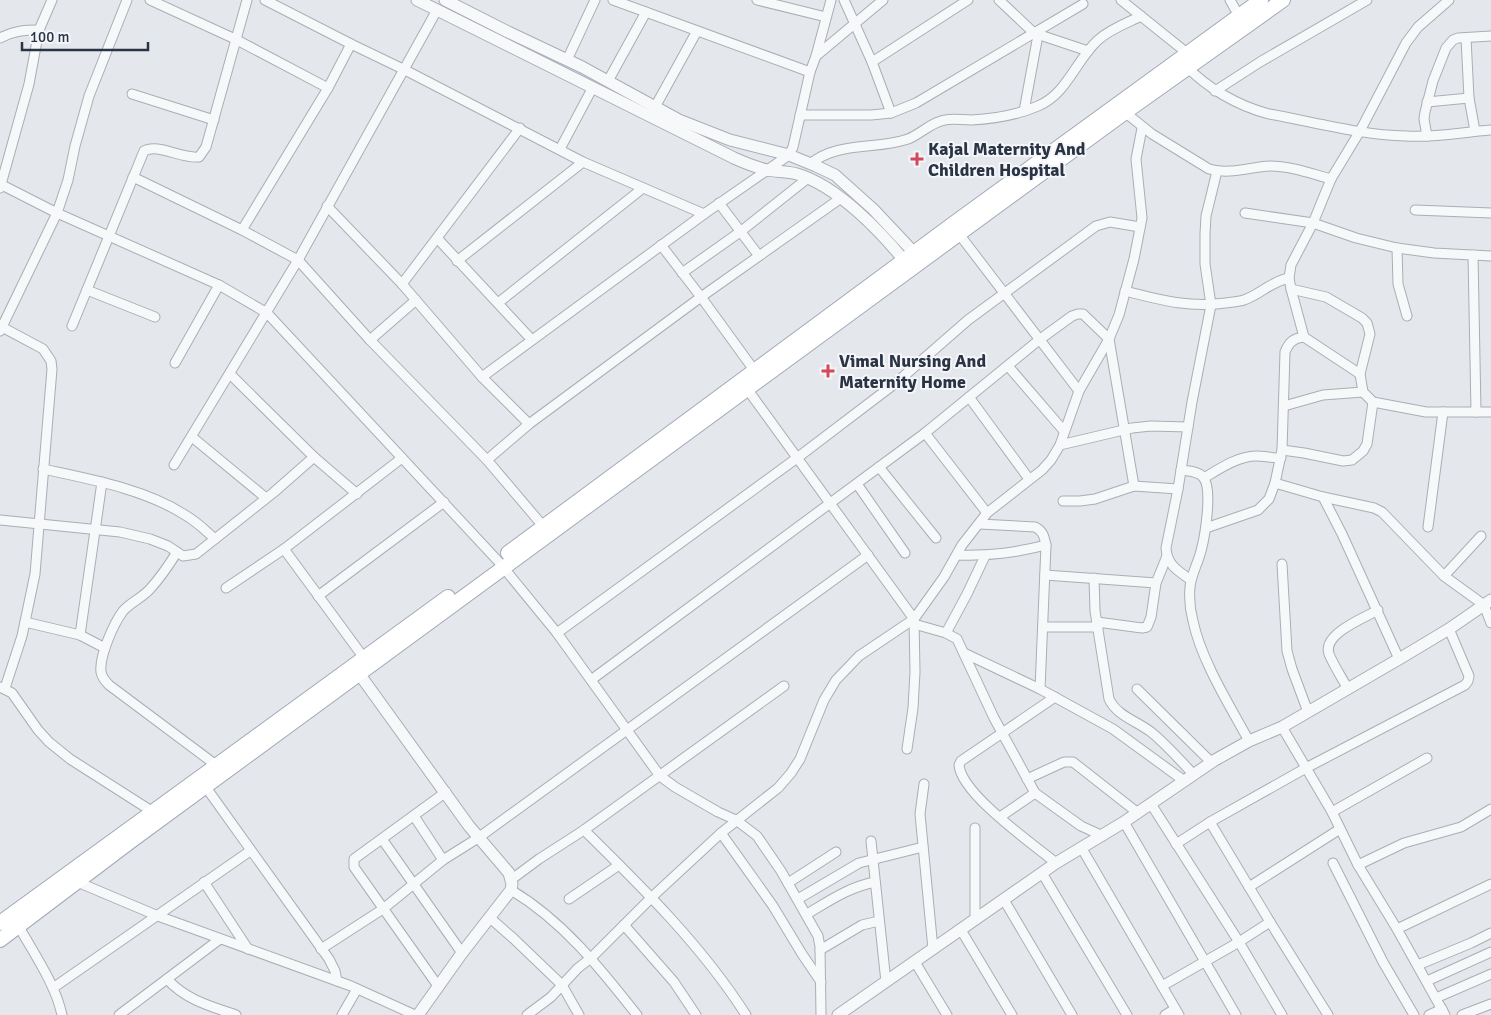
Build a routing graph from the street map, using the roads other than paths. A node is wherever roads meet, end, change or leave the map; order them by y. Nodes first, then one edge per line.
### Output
1 (52, 0) edge
2 (127, 0) edge
3 (150, 0) edge
4 (246, 0) edge
5 (264, 0) edge
6 (417, 0) edge
7 (445, 0) edge
8 (595, 0) edge
9 (613, 0) edge
10 (757, 0) edge
11 (831, 0) edge
12 (844, 0) edge
13 (883, 0) edge
14 (968, 0) edge
15 (999, 0) edge
16 (1121, 0) edge
17 (1230, 0) edge
18 (1261, 0) edge
19 (1283, 0) edge
20 (1367, 0) edge
21 (1449, 0) edge
22 (1084, 1) edge
23 (459, 3) edge
24 (437, 10) junction
25 (646, 12) junction
26 (1141, 16) junction
27 (1239, 16) junction
28 (826, 17) junction
29 (454, 18) junction
30 (854, 24) junction
31 (39, 30) junction
32 (696, 31) junction
33 (1036, 34) junction
34 (1491, 36) edge
35 (0, 38) edge
36 (1466, 38) junction
37 (235, 39) junction
38 (350, 44) junction
39 (1088, 51) junction
40 (816, 56) junction
41 (567, 60) junction
42 (1185, 60) junction
43 (872, 62) junction
44 (405, 70) junction
45 (810, 72) junction
46 (608, 81) junction
47 (593, 87) junction
48 (328, 88) junction
49 (1215, 91) junction
50 (132, 94) dead end
51 (1469, 98) junction
52 (1427, 102) junction
53 (655, 107) junction
54 (1119, 109) junction
55 (1024, 111) junction
56 (891, 113) junction
57 (800, 115) junction
58 (214, 120) junction
59 (520, 128) junction
60 (1142, 128) junction
61 (1491, 130) edge
62 (1360, 131) junction
63 (1475, 131) junction
64 (1427, 136) junction
65 (560, 149) junction
66 (788, 155) junction
67 (583, 162) junction
68 (810, 164) junction
69 (769, 170) junction
70 (1217, 171) junction
71 (133, 177) junction
72 (808, 178) junction
73 (1331, 179) junction
74 (1, 186) edge
75 (643, 188) junction
76 (841, 198) junction
77 (719, 204) junction
78 (327, 206) junction
79 (1415, 210) dead end
80 (57, 213) junction
81 (1245, 213) dead end
82 (1491, 213) edge
83 (704, 214) junction
84 (1313, 223) junction
85 (1140, 227) junction
86 (242, 230) junction
87 (740, 232) junction
88 (959, 234) junction
89 (110, 236) junction
90 (437, 238) junction
91 (661, 245) junction
92 (1397, 248) junction
93 (1473, 255) junction
94 (759, 256) junction
95 (1491, 256) edge
96 (298, 260) junction
97 (457, 261) junction
98 (913, 261) junction
99 (682, 273) junction
100 (1289, 278) junction
101 (402, 284) junction
102 (219, 285) junction
103 (1291, 289) junction
104 (87, 290) junction
105 (1126, 291) junction
106 (1005, 294) junction
107 (701, 297) junction
108 (416, 300) junction
109 (498, 303) junction
110 (1211, 305) junction
111 (267, 313) junction
112 (1407, 316) dead end
113 (155, 317) dead end
114 (72, 326) dead end
115 (0, 328) edge
116 (1304, 337) junction
117 (1109, 339) junction
118 (370, 340) junction
119 (532, 340) junction
120 (1039, 340) junction
121 (175, 363) dead end
122 (1008, 366) junction
123 (754, 370) junction
124 (230, 374) junction
125 (1360, 374) junction
126 (482, 377) junction
127 (744, 384) junction
128 (1079, 391) junction
129 (1362, 392) junction
130 (969, 397) junction
131 (1373, 402) junction
132 (1284, 406) junction
133 (1443, 412) junction
134 (1476, 412) junction
135 (1491, 412) edge
136 (529, 424) junction
137 (1188, 427) junction
138 (1123, 430) junction
139 (1064, 431) junction
140 (925, 433) junction
141 (192, 437) junction
142 (1060, 444) junction
143 (1282, 454) junction
144 (314, 457) junction
145 (402, 458) junction
146 (797, 458) junction
147 (487, 460) junction
148 (174, 465) dead end
149 (878, 467) junction
150 (43, 469) junction
151 (1181, 470) junction
152 (1204, 478) junction
153 (1029, 479) junction
154 (102, 482) junction
155 (856, 484) junction
156 (1275, 484) junction
157 (1134, 486) junction
158 (1178, 489) junction
159 (357, 494) junction
160 (1323, 497) junction
161 (266, 498) junction
162 (1063, 501) dead end
163 (444, 502) junction
164 (830, 503) junction
165 (988, 513) junction
166 (0, 520) edge
167 (39, 523) junction
168 (979, 524) junction
169 (543, 526) junction
170 (1428, 527) dead end
171 (1206, 528) junction
172 (96, 530) junction
173 (1481, 536) dead end
174 (936, 538) dead end
175 (215, 539) junction
176 (1046, 545) junction
177 (284, 549) junction
178 (177, 552) junction
179 (906, 553) dead end
180 (868, 555) junction
181 (957, 555) junction
182 (985, 556) junction
183 (1166, 556) junction
184 (501, 564) junction
185 (1282, 564) dead end
186 (1045, 575) junction
187 (1444, 576) junction
188 (1094, 578) junction
189 (1191, 580) junction
190 (1156, 583) junction
191 (226, 588) dead end
192 (318, 596) junction
193 (1487, 602) edge
194 (1378, 610) junction
195 (25, 622) junction
196 (914, 622) junction
197 (1491, 623) edge
198 (1097, 624) junction
199 (1043, 627) junction
200 (1448, 629) junction
201 (557, 633) junction
202 (946, 633) junction
203 (80, 635) junction
204 (105, 648) junction
205 (964, 653) junction
206 (1400, 659) junction
207 (359, 666) junction
208 (591, 680) junction
209 (784, 686) dead end
210 (2, 688) edge
211 (1040, 689) junction
212 (1348, 689) junction
213 (1137, 690) dead end
214 (1055, 697) junction
215 (1308, 712) junction
216 (1282, 727) junction
217 (626, 731) junction
218 (1003, 734) junction
219 (1249, 741) junction
220 (907, 749) dead end
221 (1427, 758) dead end
222 (1211, 762) junction
223 (216, 765) junction
224 (1306, 768) junction
225 (660, 776) junction
226 (1188, 777) junction
227 (1027, 779) junction
228 (924, 784) dead end
229 (205, 786) junction
230 (446, 792) junction
231 (1035, 793) junction
232 (1151, 804) junction
233 (1491, 809) edge
234 (153, 812) junction
235 (1138, 812) junction
236 (1332, 812) junction
237 (414, 816) junction
238 (1000, 817) junction
239 (736, 820) junction
240 (1124, 822) junction
241 (1210, 822) junction
242 (975, 828) dead end
243 (1340, 829) junction
244 (584, 830) junction
245 (721, 833) junction
246 (1103, 836) junction
247 (478, 838) junction
248 (382, 839) junction
249 (871, 841) dead end
250 (1176, 844) junction
251 (923, 847) junction
252 (1081, 847) junction
253 (250, 850) junction
254 (836, 852) dead end
255 (873, 859) junction
256 (443, 860) junction
257 (1056, 863) junction
258 (1333, 863) dead end
259 (619, 865) junction
260 (1358, 865) junction
261 (1042, 873) junction
262 (63, 877) junction
263 (76, 882) junction
264 (204, 882) junction
265 (875, 882) junction
266 (788, 883) junction
267 (414, 884) junction
268 (1491, 884) edge
269 (511, 885) junction
270 (1249, 887) junction
271 (652, 897) junction
272 (569, 899) dead end
273 (798, 899) junction
274 (1004, 900) junction
275 (383, 909) junction
276 (807, 914) junction
277 (158, 916) junction
278 (489, 917) junction
279 (974, 920) junction
280 (879, 921) junction
281 (1, 922) edge
282 (1270, 922) junction
283 (624, 925) junction
284 (18, 926) junction
285 (1397, 929) junction
286 (961, 930) junction
287 (1491, 933) edge
288 (220, 939) junction
289 (0, 940) edge
290 (1239, 942) junction
291 (248, 949) junction
292 (321, 949) junction
293 (933, 949) junction
294 (820, 950) junction
295 (462, 952) junction
296 (1491, 952) edge
297 (591, 958) junction
298 (1205, 961) junction
299 (915, 962) junction
300 (1418, 965) junction
301 (1491, 974) edge
302 (168, 979) junction
303 (1426, 980) junction
304 (337, 981) junction
305 (821, 982) junction
306 (886, 982) junction
307 (562, 985) junction
308 (438, 986) junction
309 (1162, 986) junction
310 (53, 988) junction
311 (357, 989) junction
312 (1436, 998) junction
313 (1491, 1004) edge
314 (1177, 1012) edge
315 (1444, 1012) edge
316 (62, 1015) edge
317 (120, 1015) edge
318 (236, 1015) edge
319 (342, 1015) edge
320 (416, 1015) edge
321 (527, 1015) edge
322 (580, 1015) edge
323 (637, 1015) edge
324 (696, 1015) edge
325 (746, 1015) edge
326 (821, 1015) edge
327 (838, 1015) edge
328 (947, 1015) edge
329 (1012, 1015) edge
330 (1072, 1015) edge
331 (1127, 1015) edge
332 (1165, 1015) edge
333 (1236, 1015) edge
334 (1282, 1015) edge
335 (1328, 1015) edge
336 (1414, 1015) edge
337 (1429, 1015) edge
338 (1462, 1015) edge

1 - 31 street
2 - 80 street
3 - 37 street
4 - 37 street
5 - 38 street
6 - 24 street
7 - 23 street
8 - 41 street
9 - 25 street
10 - 28 street
11 - 28 street
12 - 30 street
13 - 30 street
14 - 43 street
15 - 33 street
16 - 26 street
17 - 27 street
18 - 27 main road
19 - 42 main road
20 - 49 street
21 - 62 street
22 - 33 street
23 - 29 street
23 - 41 street
24 - 29 street
24 - 44 street
25 - 32 street
25 - 46 street
26 - 39 street
26 - 42 street
27 - 42 main road
28 - 40 street
29 - 47 street
30 - 40 street
30 - 43 street
31 - 35 street
31 - 74 street
32 - 45 street
32 - 53 street
33 - 39 street
33 - 55 street
33 - 56 street
34 - 36 street
36 - 51 street
36 - 52 street
37 - 48 street
37 - 58 street
38 - 44 street
38 - 48 street
39 - 55 street
40 - 45 street
41 - 46 street
42 - 49 street
42 - 54 main road
43 - 56 street
44 - 59 street
44 - 78 street
45 - 57 street
46 - 53 street
47 - 65 street
47 - 69 street
48 - 86 street
49 - 62 street
50 - 58 street
51 - 52 street
51 - 63 street
52 - 64 street
53 - 66 street
54 - 60 street
54 - 88 main road
54 - 98 main road
55 - 68 street
56 - 57 street
57 - 66 street
58 - 71 street
59 - 65 street
59 - 90 street
60 - 70 street
60 - 85 street
61 - 63 street
62 - 64 street
62 - 73 street
63 - 64 street
65 - 67 street
66 - 68 street
66 - 69 street
67 - 75 street
67 - 97 street
68 - 98 street
69 - 72 street
69 - 77 street
70 - 73 street
70 - 110 street
71 - 86 street
71 - 89 street
72 - 76 street
72 - 87 street
73 - 84 street
74 - 80 street
75 - 83 street
75 - 109 street
76 - 94 street
76 - 98 street
77 - 83 street
77 - 87 street
78 - 96 street
78 - 101 street
79 - 82 street
80 - 89 street
80 - 115 street
81 - 84 street
83 - 91 street
84 - 92 street
84 - 100 street
85 - 105 street
85 - 106 street
86 - 96 street
87 - 94 street
87 - 99 street
88 - 98 main road
88 - 106 street
89 - 102 street
89 - 104 street
90 - 97 street
90 - 101 street
91 - 99 street
91 - 119 street
92 - 93 street
92 - 112 street
93 - 95 street
93 - 134 street
94 - 107 street
96 - 111 street
96 - 118 street
97 - 109 street
98 - 123 main road
98 - 127 main road
99 - 107 street
100 - 103 street
100 - 110 street
101 - 108 street
102 - 111 street
102 - 121 street
103 - 116 street
103 - 125 street
104 - 113 street
104 - 114 street
105 - 110 street
105 - 117 street
106 - 120 street
106 - 146 street
107 - 123 street
107 - 136 street
108 - 118 street
108 - 126 street
109 - 119 street
110 - 137 street
111 - 124 street
111 - 145 street
115 - 150 street
116 - 125 street
116 - 132 street
117 - 120 street
117 - 128 street
117 - 138 street
118 - 147 street
119 - 126 street
120 - 122 street
120 - 128 street
122 - 130 street
122 - 139 street
123 - 127 main road
124 - 141 street
124 - 144 street
125 - 129 street
126 - 136 street
127 - 146 street
127 - 169 main road
127 - 184 main road
128 - 139 street
129 - 131 street
129 - 132 street
130 - 140 street
130 - 153 street
131 - 133 street
131 - 143 street
132 - 143 street
133 - 134 street
133 - 170 street
134 - 135 street
136 - 147 street
137 - 138 street
137 - 151 street
138 - 142 street
138 - 157 street
139 - 142 street
140 - 149 street
140 - 165 street
141 - 148 street
141 - 161 street
142 - 153 street
143 - 152 street
143 - 156 street
144 - 159 street
144 - 161 street
145 - 159 street
145 - 163 street
146 - 164 street
146 - 201 street
147 - 169 street
149 - 155 street
149 - 174 street
150 - 154 street
150 - 167 street
151 - 152 street
151 - 158 street
152 - 171 street
153 - 165 street
154 - 172 street
154 - 175 street
155 - 164 street
155 - 179 street
156 - 160 street
156 - 171 street
157 - 158 street
157 - 162 street
158 - 183 street
159 - 177 street
160 - 187 street
160 - 194 street
161 - 175 street
163 - 184 street
163 - 192 street
164 - 180 street
164 - 208 street
165 - 168 street
166 - 167 street
167 - 172 street
167 - 195 street
168 - 176 street
168 - 181 street
169 - 184 main road
171 - 189 street
172 - 178 street
172 - 203 street
173 - 187 street
175 - 178 street
176 - 182 street
176 - 186 street
177 - 191 street
177 - 192 street
178 - 204 street
180 - 196 street
180 - 217 street
181 - 182 street
181 - 196 street
182 - 202 street
183 - 189 street
183 - 190 street
184 - 201 street
184 - 207 main road
185 - 215 street
186 - 188 street
186 - 199 street
187 - 193 street
188 - 190 street
188 - 198 street
189 - 219 street
190 - 198 street
192 - 207 street
193 - 197 street
193 - 200 street
194 - 206 street
194 - 212 street
195 - 203 street
195 - 210 street
196 - 202 street
196 - 220 street
196 - 239 street
198 - 199 street
198 - 226 street
199 - 211 street
200 - 206 street
200 - 224 street
201 - 208 street
202 - 205 street
203 - 204 street
204 - 223 street
205 - 211 street
205 - 218 street
206 - 212 street
207 - 223 main road
207 - 229 main road
207 - 230 street
208 - 217 street
209 - 225 street
210 - 234 street
211 - 214 street
212 - 215 street
213 - 222 street
214 - 218 street
214 - 226 street
215 - 216 street
216 - 219 street
216 - 224 street
217 - 225 street
217 - 247 street
218 - 227 street
218 - 238 street
219 - 222 street
221 - 236 street
222 - 226 street
223 - 234 main road
224 - 236 street
224 - 241 street
225 - 239 street
225 - 244 street
226 - 232 street
227 - 231 street
227 - 235 street
228 - 251 street
229 - 253 street
229 - 263 main road
230 - 237 street
230 - 247 street
231 - 238 street
231 - 246 street
232 - 235 street
232 - 250 street
233 - 260 street
234 - 262 main road
235 - 240 street
236 - 243 street
237 - 248 street
237 - 256 street
238 - 257 street
239 - 245 street
239 - 266 street
240 - 246 street
240 - 298 street
241 - 250 street
241 - 270 street
242 - 279 street
243 - 260 street
243 - 270 street
244 - 259 street
244 - 269 street
245 - 271 street
245 - 305 street
246 - 252 street
247 - 256 street
247 - 269 street
248 - 267 street
248 - 275 street
249 - 255 street
250 - 290 street
251 - 255 street
251 - 293 street
252 - 257 street
252 - 309 street
253 - 264 street
253 - 292 street
254 - 266 street
255 - 265 street
255 - 273 street
256 - 267 street
257 - 261 street
258 - 336 street
259 - 271 street
259 - 272 street
260 - 285 street
261 - 274 street
261 - 331 street
262 - 263 street
262 - 281 main road
263 - 277 street
263 - 284 main road
264 - 277 street
264 - 291 street
265 - 276 street
265 - 280 street
266 - 273 street
267 - 275 street
267 - 295 street
268 - 285 street
269 - 278 street
269 - 297 street
270 - 282 street
271 - 283 street
271 - 325 street
273 - 276 street
274 - 279 street
274 - 330 street
275 - 292 street
275 - 308 street
276 - 294 street
277 - 288 street
277 - 310 street
278 - 295 street
278 - 307 street
279 - 286 street
280 - 294 street
280 - 306 street
282 - 290 street
282 - 335 street
283 - 297 street
283 - 324 street
284 - 289 main road
284 - 310 street
285 - 300 street
286 - 293 street
286 - 329 street
287 - 300 street
288 - 291 street
288 - 302 street
290 - 298 street
290 - 334 street
291 - 304 street
292 - 304 street
293 - 299 street
294 - 305 street
295 - 308 street
296 - 303 street
297 - 307 street
297 - 323 street
298 - 309 street
298 - 333 street
299 - 306 street
299 - 328 street
300 - 303 street
301 - 312 street
302 - 317 street
302 - 318 street
303 - 312 street
304 - 311 street
305 - 326 street
306 - 327 street
307 - 321 street
307 - 322 street
308 - 320 street
309 - 314 street
310 - 316 street
311 - 319 street
311 - 320 street
312 - 315 street
313 - 338 street
314 - 332 street
315 - 337 street

